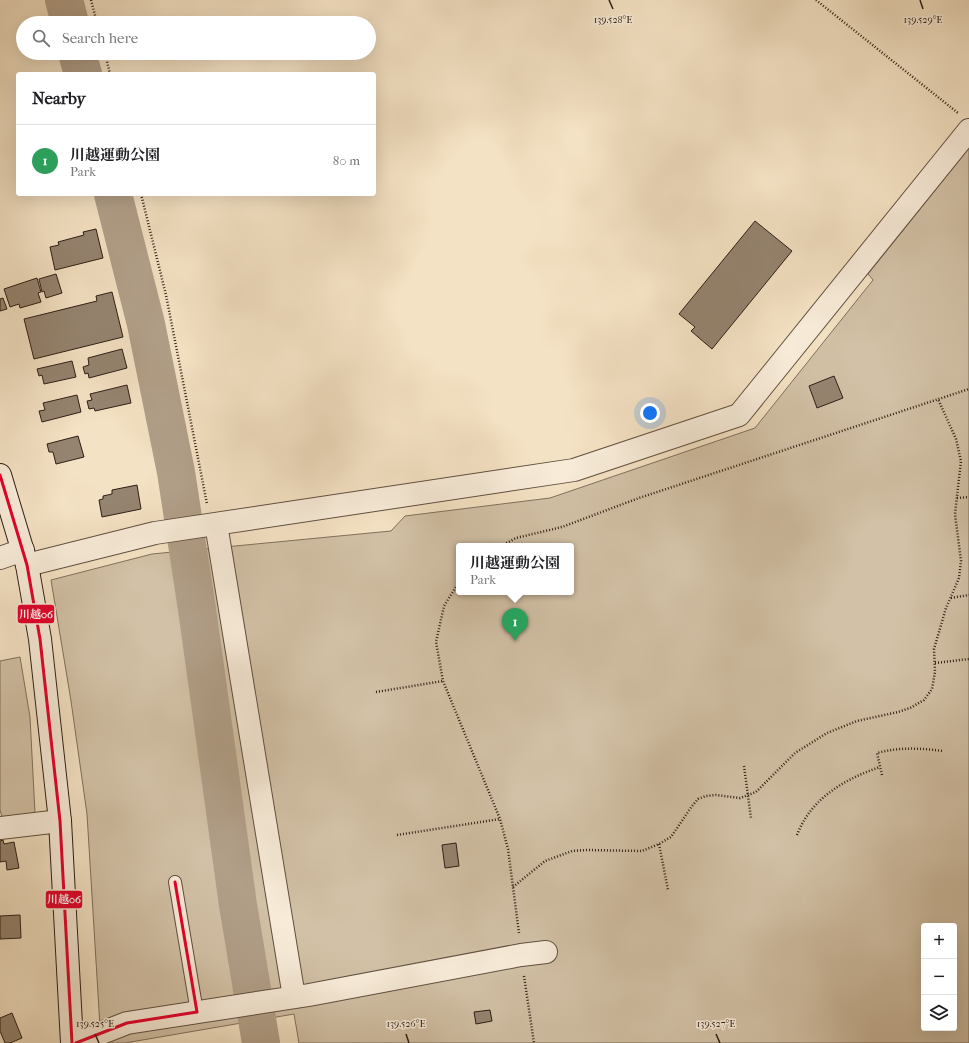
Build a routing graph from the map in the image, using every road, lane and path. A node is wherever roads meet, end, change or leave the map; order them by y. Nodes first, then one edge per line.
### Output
1 (91, 0) edge
2 (816, 0) edge
3 (95, 16) edge
4 (107, 60) edge
5 (110, 72) edge
6 (966, 124) edge
7 (141, 196) edge
8 (969, 389) edge
9 (938, 399) junction
10 (0, 475) edge
11 (969, 497) edge
12 (957, 498) junction
13 (210, 524) junction
14 (507, 543) edge
15 (25, 557) junction
16 (0, 558) edge
17 (456, 587) edge
18 (969, 595) edge
19 (950, 598) junction
20 (969, 659) edge
21 (935, 663) junction
22 (443, 681) junction
23 (376, 692) dead end
24 (943, 751) dead end
25 (744, 766) dead end
26 (880, 767) junction
27 (882, 776) dead end
28 (748, 796) junction
29 (751, 818) dead end
30 (500, 819) junction
31 (60, 821) junction
32 (0, 828) edge
33 (397, 835) dead end
34 (797, 835) dead end
35 (659, 844) junction
36 (175, 882) dead end
37 (513, 887) junction
38 (668, 890) dead end
39 (546, 952) dead end
40 (521, 955) junction
41 (286, 999) junction
42 (197, 1012) junction
43 (72, 1043) edge
44 (76, 1043) edge
45 (534, 1043) edge

1 - 3 path
2 - 6 path
4 - 5 path
6 - 13 street
7 - 13 path
8 - 9 path
9 - 12 path
9 - 14 path
10 - 15 street
11 - 12 path
12 - 19 path
13 - 15 street
13 - 41 street
15 - 16 street
15 - 31 street
17 - 22 path
18 - 19 path
19 - 21 path
20 - 21 path
21 - 28 path
22 - 23 path
22 - 30 path
24 - 26 path
25 - 28 path
26 - 27 path
26 - 34 path
28 - 29 path
28 - 35 path
30 - 33 path
30 - 37 path
31 - 32 street
31 - 43 street
35 - 37 path
35 - 38 path
36 - 42 lane
37 - 40 path
39 - 40 street
40 - 41 street
40 - 45 path
41 - 42 street
42 - 44 street

